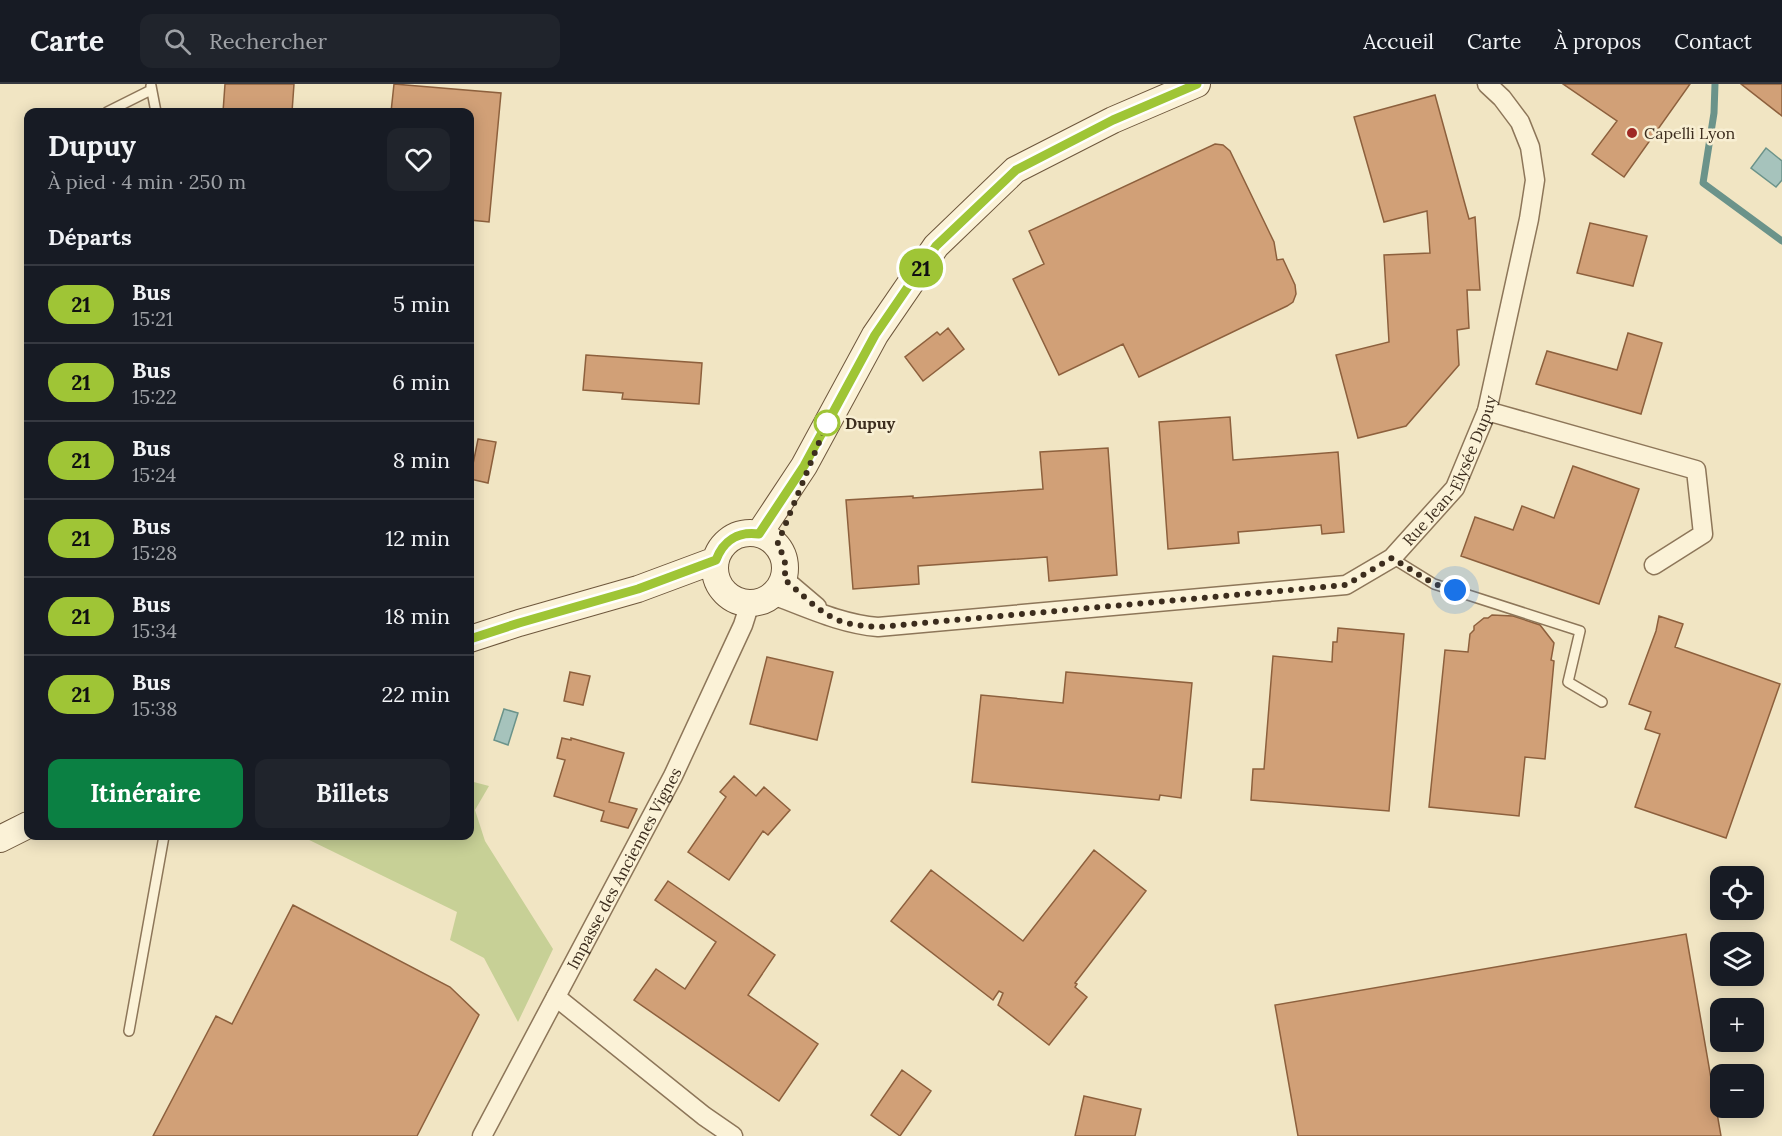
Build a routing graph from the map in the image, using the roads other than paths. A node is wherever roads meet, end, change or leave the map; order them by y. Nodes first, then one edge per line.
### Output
1 (1197, 84) edge
2 (1487, 84) edge
3 (151, 87) edge
4 (114, 108) edge
5 (155, 108) edge
6 (1486, 411) junction
7 (768, 540) junction
8 (1392, 558) junction
9 (1654, 565) dead end
10 (717, 571) junction
11 (769, 592) junction
12 (474, 638) edge
13 (1602, 702) dead end
14 (24, 827) edge
15 (0, 839) edge
16 (163, 840) edge
17 (556, 997) junction
18 (129, 1031) dead end
19 (487, 1133) edge
20 (733, 1136) edge

1 - 7 street
2 - 6 street, Rue Jean-Elysée Dupuy
3 - 4 lane
3 - 5 lane
6 - 8 street, Rue Jean-Elysée Dupuy
6 - 9 street
7 - 10 street
7 - 11 street
8 - 11 street, Rue Jean-Elysée Dupuy
8 - 13 lane
10 - 11 street
10 - 12 street
11 - 17 street, Impasse des Anciennes Vignes
14 - 15 street
16 - 18 lane
17 - 19 street, Impasse des Anciennes Vignes
17 - 20 street

